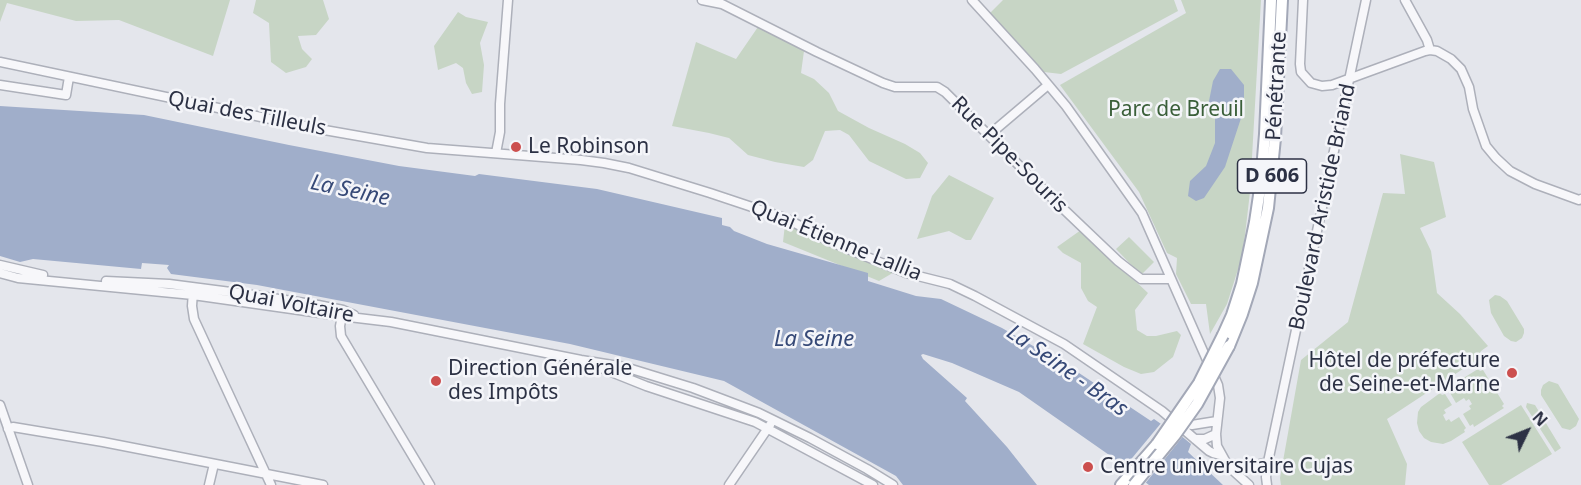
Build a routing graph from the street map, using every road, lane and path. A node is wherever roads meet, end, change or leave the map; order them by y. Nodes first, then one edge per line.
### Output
1 (508, 0) edge
2 (702, 0) edge
3 (972, 0) edge
4 (1271, 0) edge
5 (1282, 0) edge
6 (1303, 0) edge
7 (1366, 0) edge
8 (1405, 0) edge
9 (1430, 50) junction
10 (0, 62) edge
11 (69, 77) junction
12 (1350, 78) junction
13 (0, 85) edge
14 (1048, 85) junction
15 (989, 135) junction
16 (496, 153) junction
17 (1580, 202) edge
18 (0, 265) edge
19 (0, 273) edge
20 (1170, 279) junction
21 (193, 291) junction
22 (342, 313) junction
23 (581, 360) junction
24 (0, 405) edge
25 (773, 420) junction
26 (1217, 421) junction
27 (1178, 423) junction
28 (8, 429) junction
29 (767, 429) junction
30 (1216, 434) junction
31 (1195, 439) junction
32 (1221, 455) junction
33 (1268, 462) junction
34 (214, 464) junction
35 (1228, 466) junction
36 (266, 475) junction
37 (28, 485) edge
38 (209, 485) edge
39 (271, 485) edge
40 (323, 485) edge
41 (429, 485) edge
42 (729, 485) edge
43 (873, 485) edge
44 (894, 485) edge
45 (1121, 485) edge
46 (1134, 485) edge
47 (1249, 485) edge
48 (1267, 485) edge

1 - 16 street
2 - 15 street, Rue Pipe-Souris
3 - 14 street
4 - 45 main road, Pénétrante / D 606, bridge
5 - 46 main road, Pénétrante / D 606, bridge
6 - 12 street
7 - 12 street, Boulevard Aristide Briand
8 - 9 street
9 - 12 street
9 - 17 street
10 - 11 street, Quai des Tilleuls
11 - 13 street
11 - 16 street, Quai des Tilleuls
12 - 33 street, Boulevard Aristide Briand
14 - 15 street
14 - 20 street
15 - 20 street, Rue Pipe-Souris
16 - 27 street, Quai Étienne Lallia
18 - 21 street, Quai Voltaire
19 - 21 street, Quai Voltaire
20 - 26 street
21 - 22 street, Quai Voltaire
21 - 36 street
22 - 23 street, Quai Voltaire
22 - 41 street
23 - 25 street
23 - 29 street
24 - 28 street
25 - 29 street
25 - 44 street
26 - 27 street
26 - 30 street
27 - 31 street, Quai Étienne Lallia
28 - 34 street
28 - 37 street
29 - 42 street
29 - 43 street
30 - 31 street
30 - 32 street
31 - 32 street, Quai Étienne Lallia
32 - 35 street
33 - 35 street
33 - 48 street, Boulevard Aristide Briand
34 - 36 street
34 - 38 street
35 - 47 street
36 - 39 street
36 - 40 street

